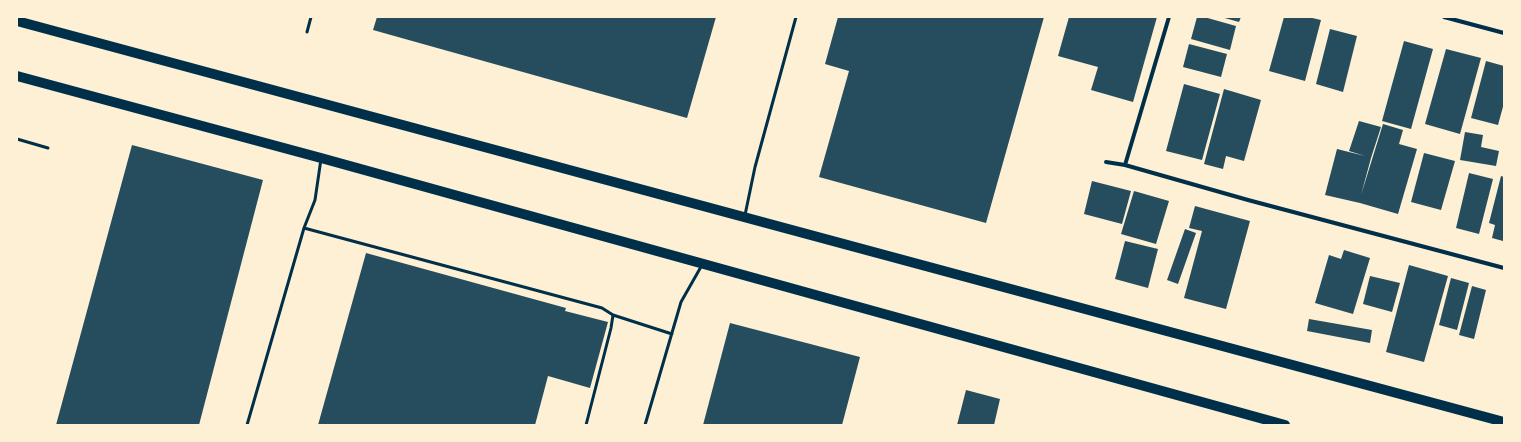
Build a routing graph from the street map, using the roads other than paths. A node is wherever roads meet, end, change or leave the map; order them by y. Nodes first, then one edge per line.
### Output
1 (311, 17) edge
2 (796, 17) edge
3 (1169, 17) edge
4 (1444, 17) edge
5 (17, 21) edge
6 (307, 32) dead end
7 (1504, 33) edge
8 (17, 76) edge
9 (17, 139) edge
10 (48, 148) dead end
11 (321, 158) junction
12 (1106, 162) dead end
13 (1125, 165) junction
14 (744, 217) junction
15 (304, 228) junction
16 (702, 264) junction
17 (1504, 268) edge
18 (613, 315) junction
19 (672, 334) junction
20 (1504, 422) edge
21 (247, 425) edge
22 (586, 425) edge
23 (645, 425) edge
24 (1285, 425) edge

1 - 6 lane
2 - 14 lane
3 - 13 street
4 - 7 street
5 - 14 main road
8 - 11 main road
9 - 10 lane
11 - 15 lane
11 - 16 main road
12 - 13 street
13 - 17 street
14 - 20 main road
15 - 18 lane
15 - 21 lane
16 - 19 lane
16 - 24 main road
18 - 19 lane
18 - 22 lane
19 - 23 lane

